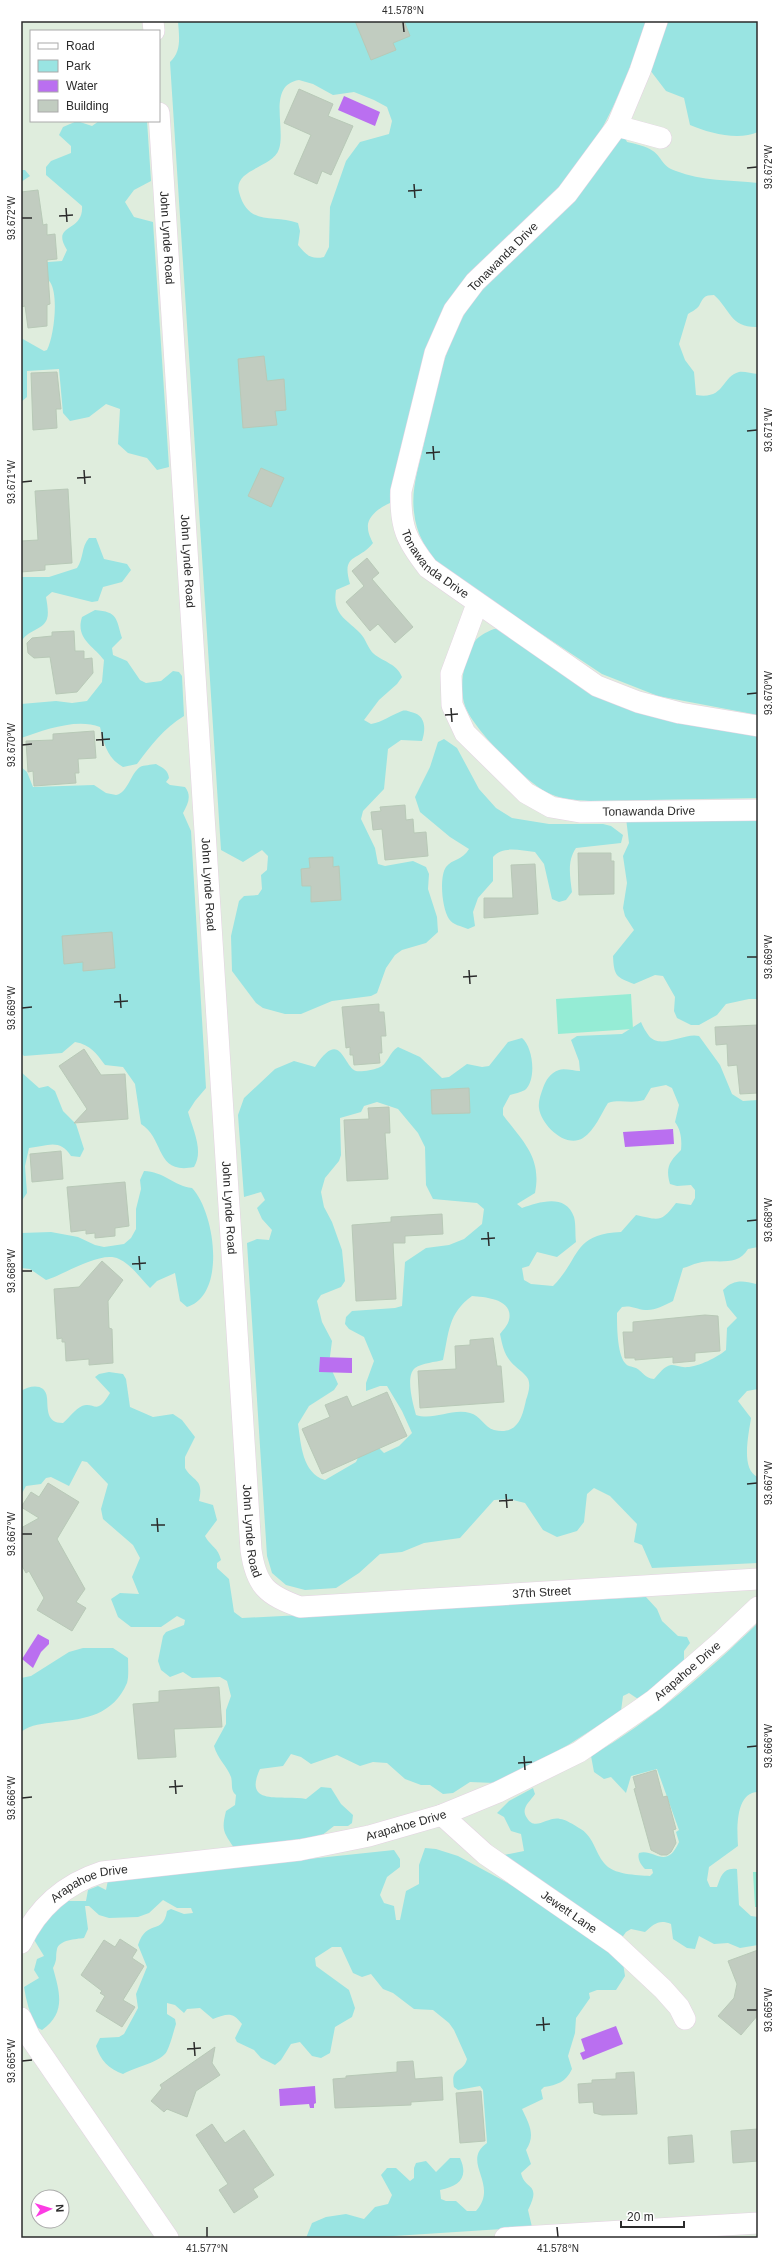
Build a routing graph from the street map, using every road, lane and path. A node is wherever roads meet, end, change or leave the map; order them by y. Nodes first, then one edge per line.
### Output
1 (657, 21) edge
2 (160, 122) edge
3 (617, 126) junction
4 (661, 138) dead end
5 (477, 604) junction
6 (758, 726) edge
7 (758, 810) edge
8 (758, 1579) edge
9 (325, 1605) joint
10 (758, 1607) edge
11 (442, 1816) junction
12 (21, 1943) edge
13 (21, 2018) edge
14 (685, 2019) dead end
15 (758, 2223) edge
16 (168, 2238) edge
17 (504, 2238) edge

1 - 3 street, Tonawanda Drive
2 - 9 street, John Lynde Road
3 - 4 street
3 - 5 street, Tonawanda Drive
5 - 6 street, Tonawanda Drive
5 - 7 street, Tonawanda Drive
8 - 9 street, 37th Street
10 - 11 street, Arapahoe Drive
11 - 12 street, Arapahoe Drive
11 - 14 street, Jewett Lane
13 - 16 street
15 - 17 street

